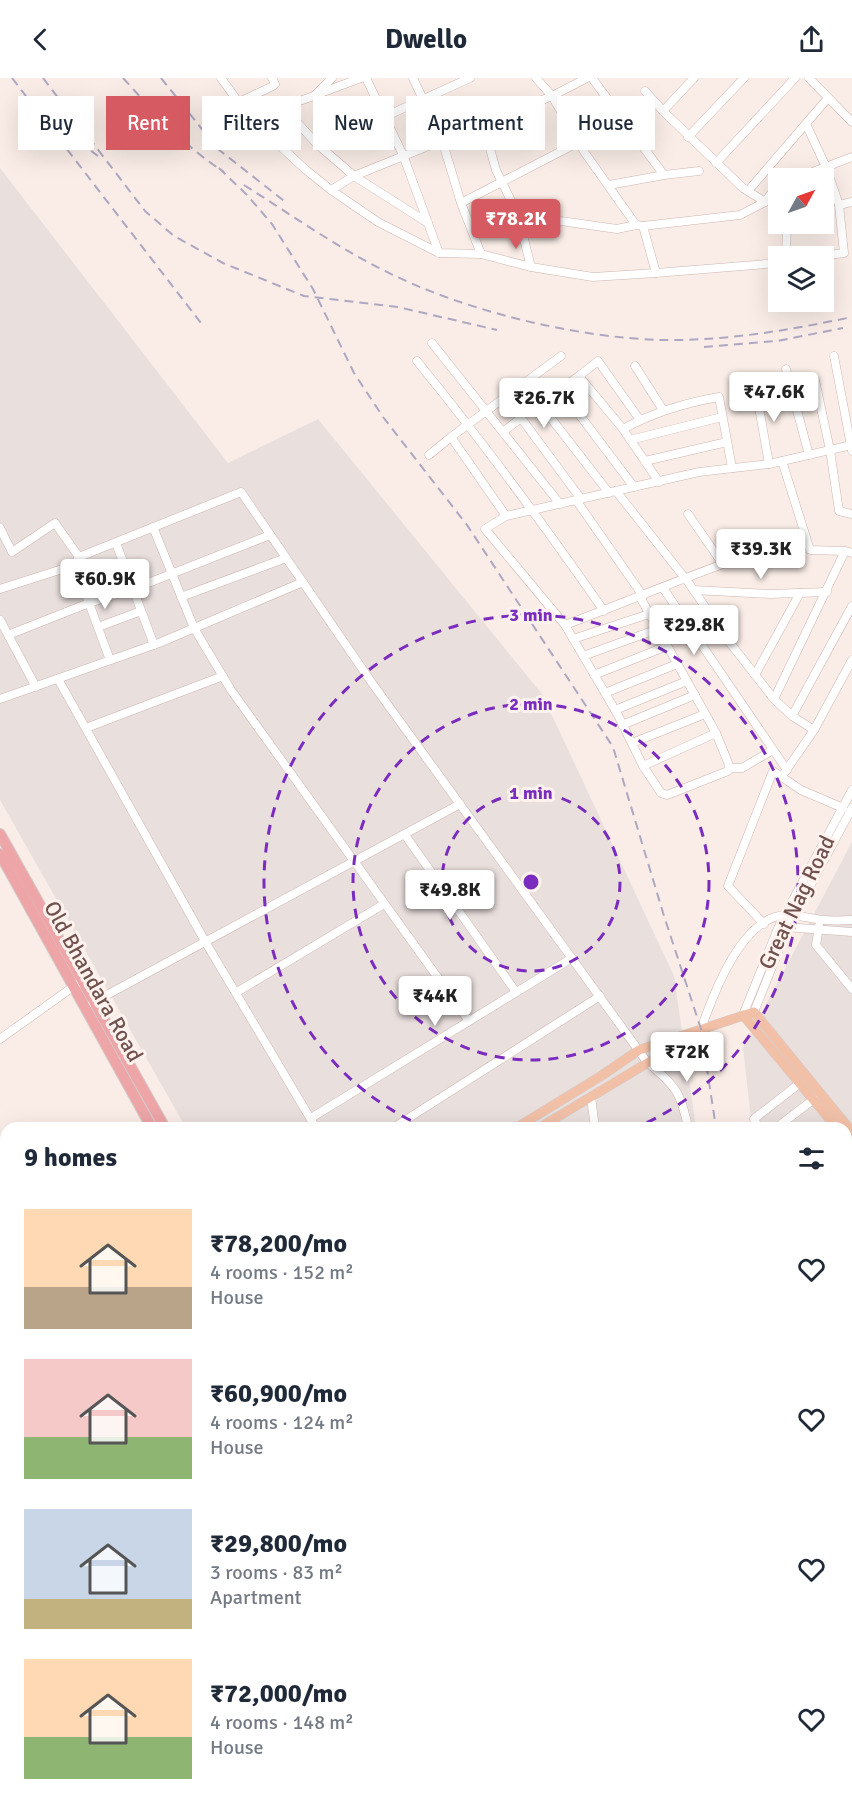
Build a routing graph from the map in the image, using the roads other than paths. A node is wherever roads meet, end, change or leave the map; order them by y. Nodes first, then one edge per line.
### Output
1 (272, 78) edge
2 (332, 78) edge
3 (361, 78) edge
4 (366, 78) edge
5 (413, 78) edge
6 (470, 78) edge
7 (536, 78) edge
8 (587, 78) edge
9 (592, 78) edge
10 (694, 78) edge
11 (744, 78) edge
12 (795, 78) edge
13 (808, 78) edge
14 (224, 79) edge
15 (645, 92) dead end
16 (235, 96) edge
17 (252, 96) edge
18 (314, 96) joint
19 (375, 96) edge
20 (422, 96) edge
21 (428, 96) edge
22 (552, 96) junction
23 (828, 98) junction
24 (545, 99) edge
25 (557, 105) edge
26 (663, 111) junction
27 (852, 122) edge
28 (806, 124) junction
29 (301, 126) edge
30 (394, 137) edge
31 (688, 137) junction
32 (313, 139) edge
33 (284, 150) edge
34 (325, 150) edge
35 (418, 150) edge
36 (445, 150) edge
37 (490, 150) edge
38 (564, 150) edge
39 (585, 150) edge
40 (403, 156) junction
41 (852, 157) edge
42 (716, 162) junction
43 (826, 167) junction
44 (699, 171) dead end
45 (664, 175) junction
46 (354, 176) junction
47 (502, 183) junction
48 (609, 185) junction
49 (331, 190) junction
50 (748, 191) junction
51 (768, 198) edge
52 (765, 202) junction
53 (852, 202) edge
54 (461, 203) junction
55 (839, 205) junction
56 (518, 215) junction
57 (428, 223) junction
58 (639, 226) junction
59 (439, 254) junction
60 (481, 254) junction
61 (834, 254) edge
62 (768, 264) edge
63 (531, 267) junction
64 (656, 273) junction
65 (432, 343) dead end
66 (561, 356) dead end
67 (834, 356) dead end
68 (417, 361) dead end
69 (634, 366) dead end
70 (786, 369) dead end
71 (579, 376) junction
72 (815, 380) dead end
73 (759, 383) dead end
74 (560, 389) junction
75 (663, 410) junction
76 (486, 411) junction
77 (722, 417) junction
78 (640, 420) junction
79 (469, 424) junction
80 (623, 429) junction
81 (504, 431) junction
82 (451, 437) junction
83 (630, 440) junction
84 (727, 442) junction
85 (852, 447) edge
86 (830, 450) junction
87 (429, 455) dead end
88 (809, 455) junction
89 (645, 461) junction
90 (782, 461) junction
91 (768, 464) junction
92 (732, 468) junction
93 (659, 482) junction
94 (634, 487) junction
95 (613, 492) junction
96 (579, 500) junction
97 (560, 504) junction
98 (533, 510) junction
99 (688, 514) dead end
100 (852, 514) edge
101 (506, 516) junction
102 (153, 527) junction
103 (0, 528) edge
104 (270, 535) junction
105 (116, 543) junction
106 (771, 547) dead end
107 (848, 552) edge
108 (286, 558) junction
109 (77, 561) junction
110 (722, 563) junction
111 (172, 574) junction
112 (686, 579) junction
113 (303, 582) junction
114 (663, 588) junction
115 (0, 589) edge
116 (133, 589) junction
117 (694, 590) junction
118 (827, 592) junction
119 (800, 593) junction
120 (181, 597) junction
121 (641, 597) junction
122 (89, 603) junction
123 (852, 606) edge
124 (141, 611) junction
125 (604, 611) junction
126 (649, 614) junction
127 (0, 620) edge
128 (565, 625) junction
129 (98, 627) junction
130 (194, 628) junction
131 (658, 629) junction
132 (8, 635) junction
133 (573, 639) junction
134 (154, 645) junction
135 (667, 646) junction
136 (583, 656) junction
137 (110, 660) junction
138 (852, 660) edge
139 (677, 664) junction
140 (594, 675) junction
141 (755, 675) junction
142 (223, 676) junction
143 (58, 678) junction
144 (687, 681) junction
145 (36, 687) junction
146 (605, 693) junction
147 (695, 695) junction
148 (0, 699) edge
149 (774, 699) junction
150 (615, 710) junction
151 (705, 714) junction
152 (792, 716) junction
153 (622, 725) junction
154 (86, 728) junction
155 (814, 730) junction
156 (716, 733) junction
157 (632, 743) junction
158 (773, 750) junction
159 (643, 766) junction
160 (729, 768) junction
161 (787, 770) junction
162 (782, 777) junction
163 (852, 790) edge
164 (460, 804) junction
165 (849, 809) edge
166 (0, 834) edge
167 (405, 835) junction
168 (0, 854) edge
169 (354, 862) junction
170 (384, 903) junction
171 (790, 916) junction
172 (820, 919) junction
173 (852, 920) edge
174 (766, 922) junction
175 (784, 927) junction
176 (818, 930) junction
177 (852, 932) edge
178 (206, 943) junction
179 (572, 958) junction
180 (79, 983) junction
181 (852, 989) edge
182 (237, 992) junction
183 (516, 992) junction
184 (600, 996) junction
185 (91, 1004) junction
186 (754, 1012) junction
187 (743, 1015) junction
188 (469, 1021) junction
189 (701, 1029) junction
190 (686, 1035) junction
191 (0, 1039) edge
192 (639, 1050) junction
193 (647, 1062) junction
194 (129, 1075) junction
195 (800, 1083) junction
196 (591, 1096) junction
197 (814, 1099) junction
198 (311, 1118) junction
199 (149, 1122) edge
200 (161, 1122) edge
201 (313, 1122) edge
202 (402, 1122) edge
203 (526, 1122) edge
204 (549, 1122) edge
205 (594, 1122) edge
206 (687, 1122) edge
207 (756, 1122) edge
208 (784, 1122) edge
209 (832, 1122) edge
210 (836, 1122) edge

1 - 17 street
2 - 18 street
3 - 18 street
4 - 19 street
5 - 20 street
6 - 21 street
7 - 22 street
8 - 22 street
9 - 45 street
10 - 26 street
11 - 31 street
12 - 42 street
13 - 23 street
14 - 16 street
15 - 26 street
22 - 24 street
22 - 25 street
23 - 27 street
23 - 28 street
26 - 31 street
28 - 43 street
28 - 50 street
29 - 32 street
30 - 40 street
31 - 42 street
33 - 49 street
34 - 46 street
35 - 40 street
36 - 54 street
37 - 47 street
38 - 47 street
39 - 48 street
40 - 46 street
40 - 57 street
41 - 43 street
42 - 50 street
43 - 55 street
44 - 45 street
45 - 48 street
46 - 49 street
46 - 57 street
47 - 54 street
47 - 56 street
48 - 58 street
49 - 59 street
50 - 52 street
51 - 52 street
52 - 58 street
53 - 55 street
54 - 60 street
55 - 61 street
56 - 58 street
56 - 63 street
57 - 59 street
58 - 64 street
59 - 60 street
60 - 63 street
62 - 64 street
63 - 64 street
65 - 76 street
66 - 76 street
67 - 85 street
68 - 79 street
69 - 75 street
70 - 88 street
71 - 74 street
71 - 78 street
71 - 80 street
72 - 86 street
73 - 91 street
74 - 94 street
74 - 95 street
75 - 77 street
75 - 78 street
76 - 79 street
76 - 81 street
77 - 83 street
77 - 84 street
78 - 80 street
79 - 82 street
79 - 98 street
80 - 83 street
81 - 96 street
81 - 97 street
82 - 87 street
82 - 101 street
83 - 89 street
84 - 89 street
84 - 92 street
85 - 86 street
86 - 88 street
86 - 100 street
88 - 90 street
89 - 93 street
90 - 91 street
90 - 107 street
91 - 92 street
92 - 93 street
93 - 94 street
94 - 95 street
95 - 96 street
95 - 112 street
96 - 97 street
96 - 121 street
97 - 98 street
98 - 101 street
98 - 125 street
99 - 110 street
101 - 128 street
102 - 104 street
102 - 105 street
102 - 111 street
103 - 109 street
104 - 108 street
104 - 111 street
105 - 109 street
105 - 116 street
106 - 110 street
107 - 118 street
108 - 113 street
108 - 120 street
109 - 115 street
109 - 122 street
110 - 112 street
111 - 116 street
111 - 120 street
112 - 114 street
112 - 117 street
113 - 130 street
113 - 164 street
114 - 121 street
114 - 158 street
116 - 122 street
116 - 124 street
117 - 119 street
117 - 141 street
118 - 119 street
118 - 149 street
119 - 141 street
120 - 130 street
121 - 125 street
121 - 126 street
122 - 129 street
122 - 132 street
123 - 152 street
124 - 129 street
124 - 134 street
125 - 128 street
126 - 131 street
126 - 133 street
127 - 132 street
128 - 133 street
129 - 137 street
130 - 134 street
130 - 142 street
131 - 135 street
131 - 136 street
132 - 145 street
133 - 136 street
134 - 137 street
135 - 139 street
135 - 140 street
136 - 140 street
137 - 143 street
138 - 155 street
139 - 144 street
139 - 146 street
140 - 146 street
141 - 149 street
142 - 154 street
142 - 169 street
143 - 145 street
143 - 154 street
144 - 147 street
144 - 150 street
145 - 148 street
146 - 150 street
147 - 151 street
147 - 153 street
149 - 152 street
150 - 153 street
151 - 156 street
151 - 157 street
152 - 155 street
153 - 157 street
154 - 178 street
155 - 161 street
156 - 159 street
156 - 160 street
157 - 159 street
158 - 160 street
158 - 161 street
159 - 160 street
161 - 162 street
162 - 165 street
162 - 174 street
163 - 165 street, Great Nag Road
164 - 167 street
164 - 179 street
165 - 171 street, Great Nag Road
166 - 180 highway
167 - 169 street
167 - 183 street
168 - 180 highway, Old Bhandara Road
169 - 170 street
169 - 178 street
170 - 182 street
170 - 188 street
171 - 172 street
171 - 174 street
171 - 175 street, Great Nag Road
172 - 173 street
172 - 176 street
174 - 175 street
174 - 189 street
175 - 176 street
175 - 186 street
175 - 187 street, Great Nag Road
176 - 177 street
176 - 181 street
178 - 182 street
178 - 185 street
179 - 183 street
179 - 184 street
180 - 185 highway, Old Bhandara Road
180 - 191 street
182 - 198 street
183 - 188 street
184 - 192 street
184 - 202 street
185 - 194 highway, Old Bhandara Road
186 - 187 main road
186 - 210 main road
187 - 189 main road
187 - 195 main road
188 - 198 street
189 - 190 main road
190 - 192 main road
190 - 193 main road
192 - 193 street
192 - 203 main road
193 - 196 main road
193 - 206 street
194 - 199 highway, Old Bhandara Road
194 - 200 highway
195 - 197 main road
195 - 207 street
196 - 204 main road
196 - 205 street
197 - 208 street
197 - 209 main road
198 - 201 street

